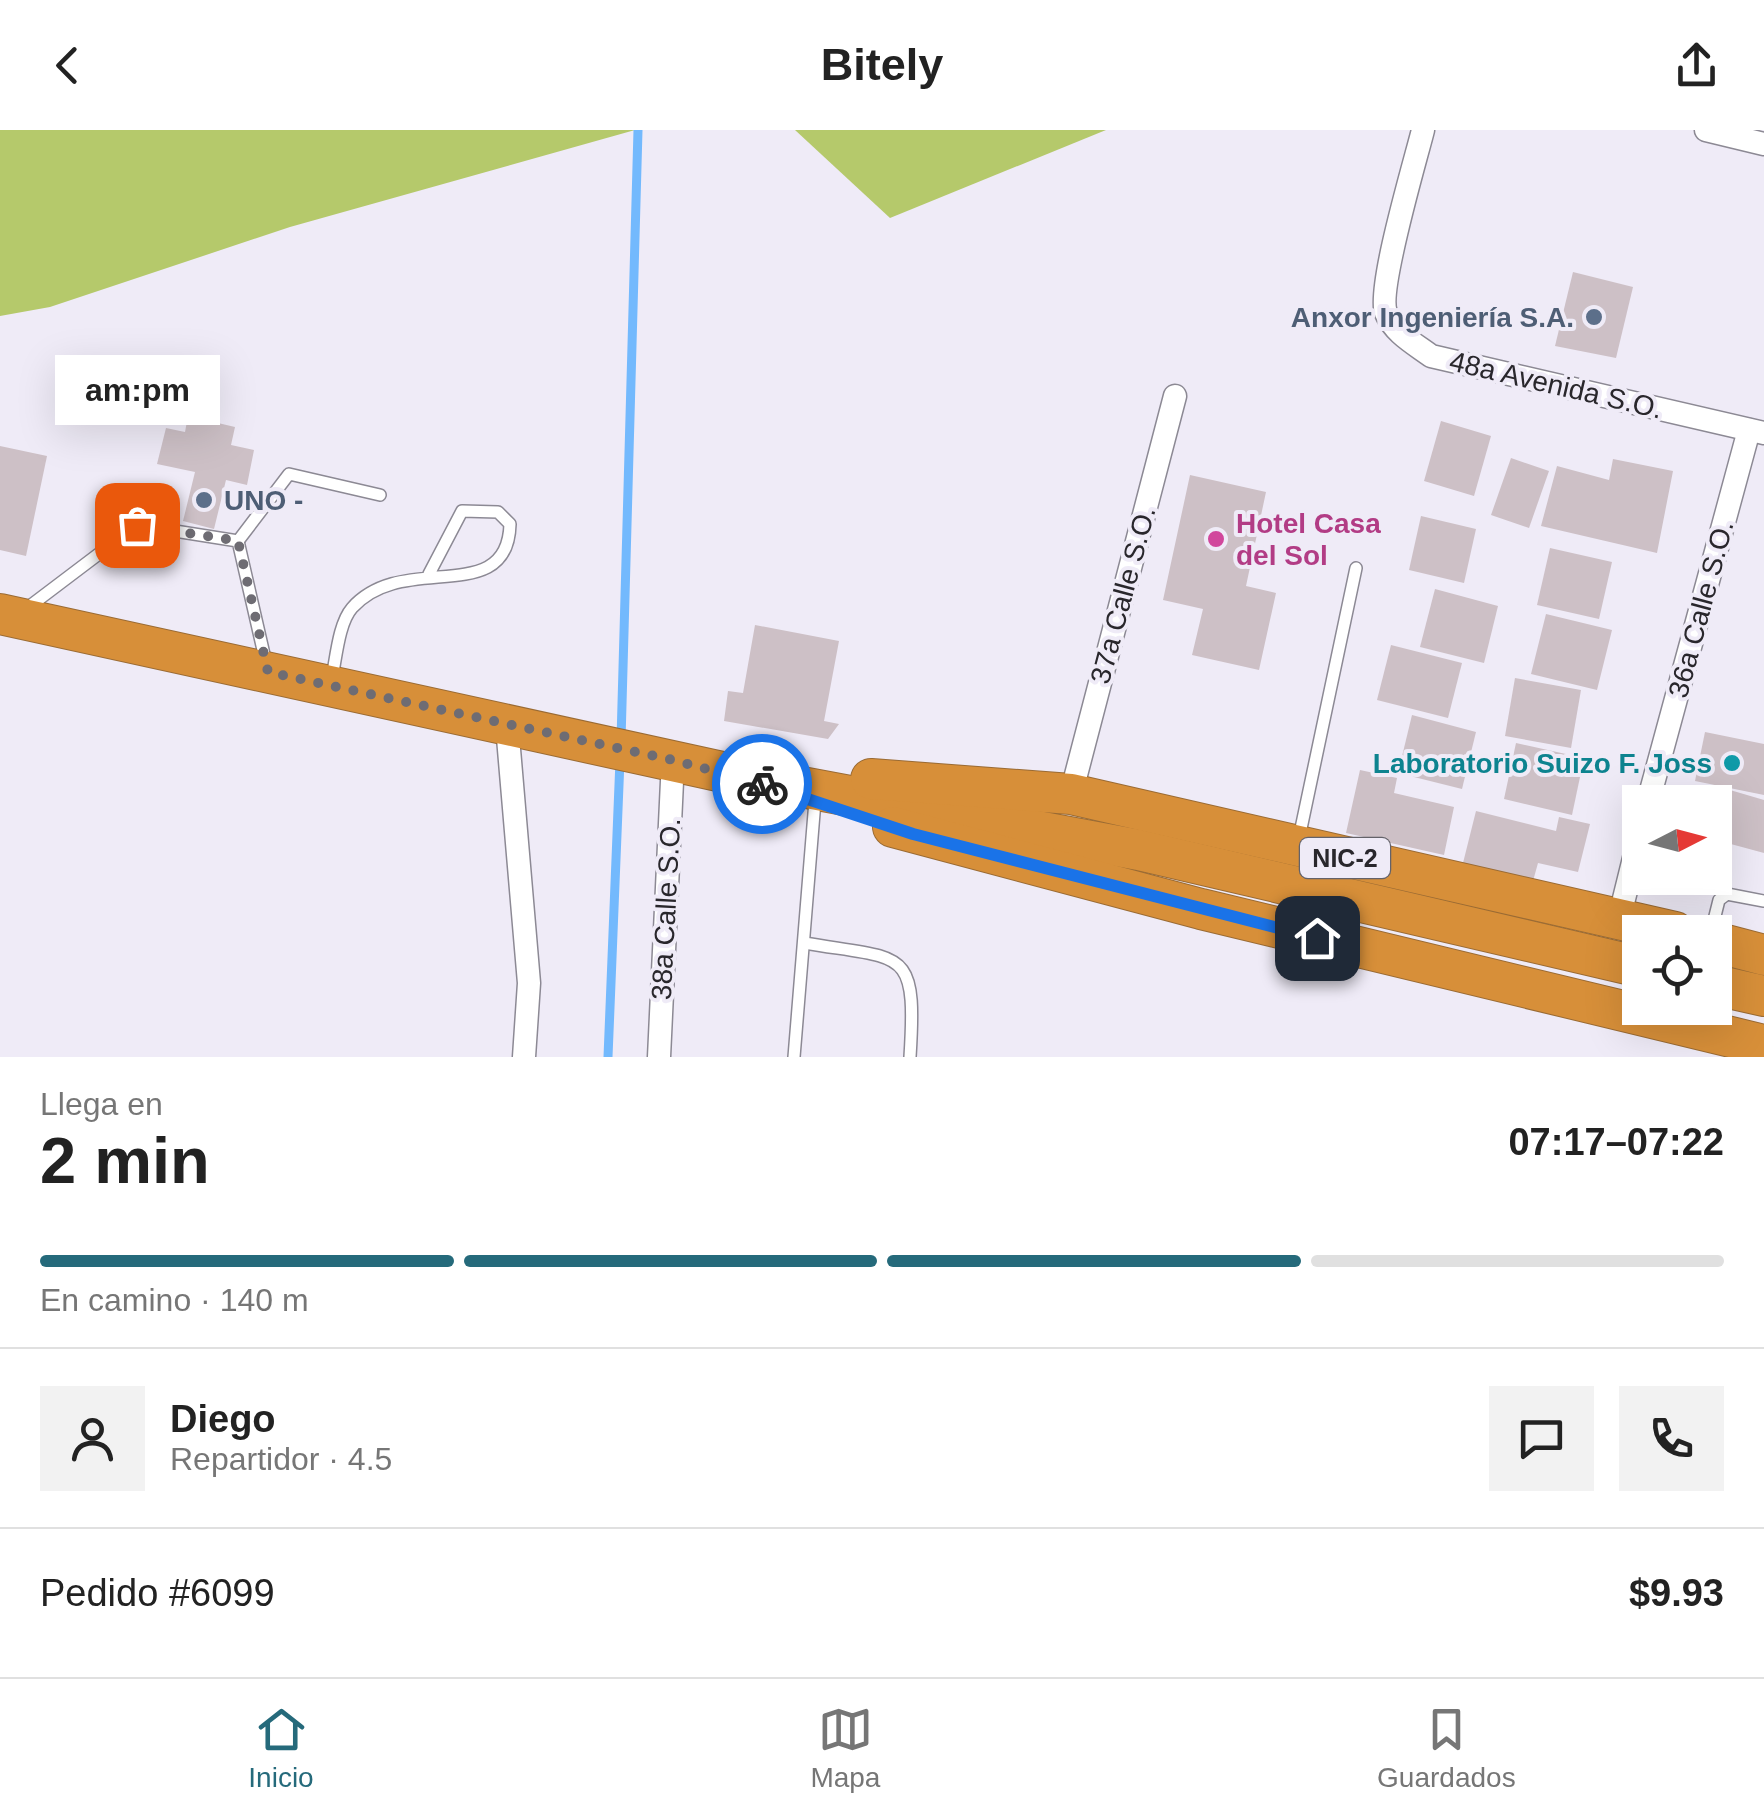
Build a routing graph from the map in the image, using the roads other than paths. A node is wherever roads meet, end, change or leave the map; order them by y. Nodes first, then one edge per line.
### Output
1 (1423, 130) edge
2 (1706, 130) edge
3 (1764, 144) edge
4 (1175, 396) dead end
5 (1756, 431) edge
6 (380, 495) dead end
7 (238, 541) junction
8 (1356, 568) dead end
9 (429, 574) junction
10 (8, 616) edge
11 (268, 672) junction
12 (330, 686) junction
13 (507, 726) junction
14 (662, 758) junction
15 (728, 773) junction
16 (1653, 785) edge
17 (1071, 794) junction
18 (815, 801) junction
19 (1298, 848) junction
20 (1625, 895) edge
21 (1764, 901) edge
22 (1715, 915) edge
23 (1619, 919) junction
24 (1622, 920) edge
25 (804, 943) junction
26 (1732, 946) edge
27 (1764, 954) edge
28 (1622, 963) edge
29 (1732, 989) edge
30 (1550, 996) junction
31 (1764, 996) edge
32 (1764, 1045) edge
33 (524, 1057) edge
34 (659, 1057) edge
35 (794, 1057) edge
36 (910, 1057) edge
37 (1720, 1057) edge

1 - 5 street, 48a Avenida S.O.
2 - 3 street
4 - 17 street, 37a Calle S.O.
5 - 16 street, 36a Calle S.O.
6 - 7 lane
7 - 10 lane
7 - 11 lane
8 - 19 lane
9 - 9 lane
9 - 12 lane
10 - 11 highway, NIC-2
11 - 12 highway, NIC-2
12 - 13 highway, NIC-2
13 - 14 highway, NIC-2
13 - 33 street
14 - 15 highway, NIC-2
14 - 34 street, 38a Calle S.O.
15 - 17 highway, NIC-2
15 - 18 highway, NIC-2
15 - 28 highway, NIC-2
17 - 19 highway, NIC-2
18 - 25 lane
18 - 30 highway, NIC-2
19 - 23 highway, NIC-2
20 - 23 street
21 - 22 lane
23 - 24 highway, NIC-2
25 - 35 lane
25 - 36 lane
26 - 27 highway
29 - 31 highway
30 - 32 highway, NIC-2
30 - 37 highway

